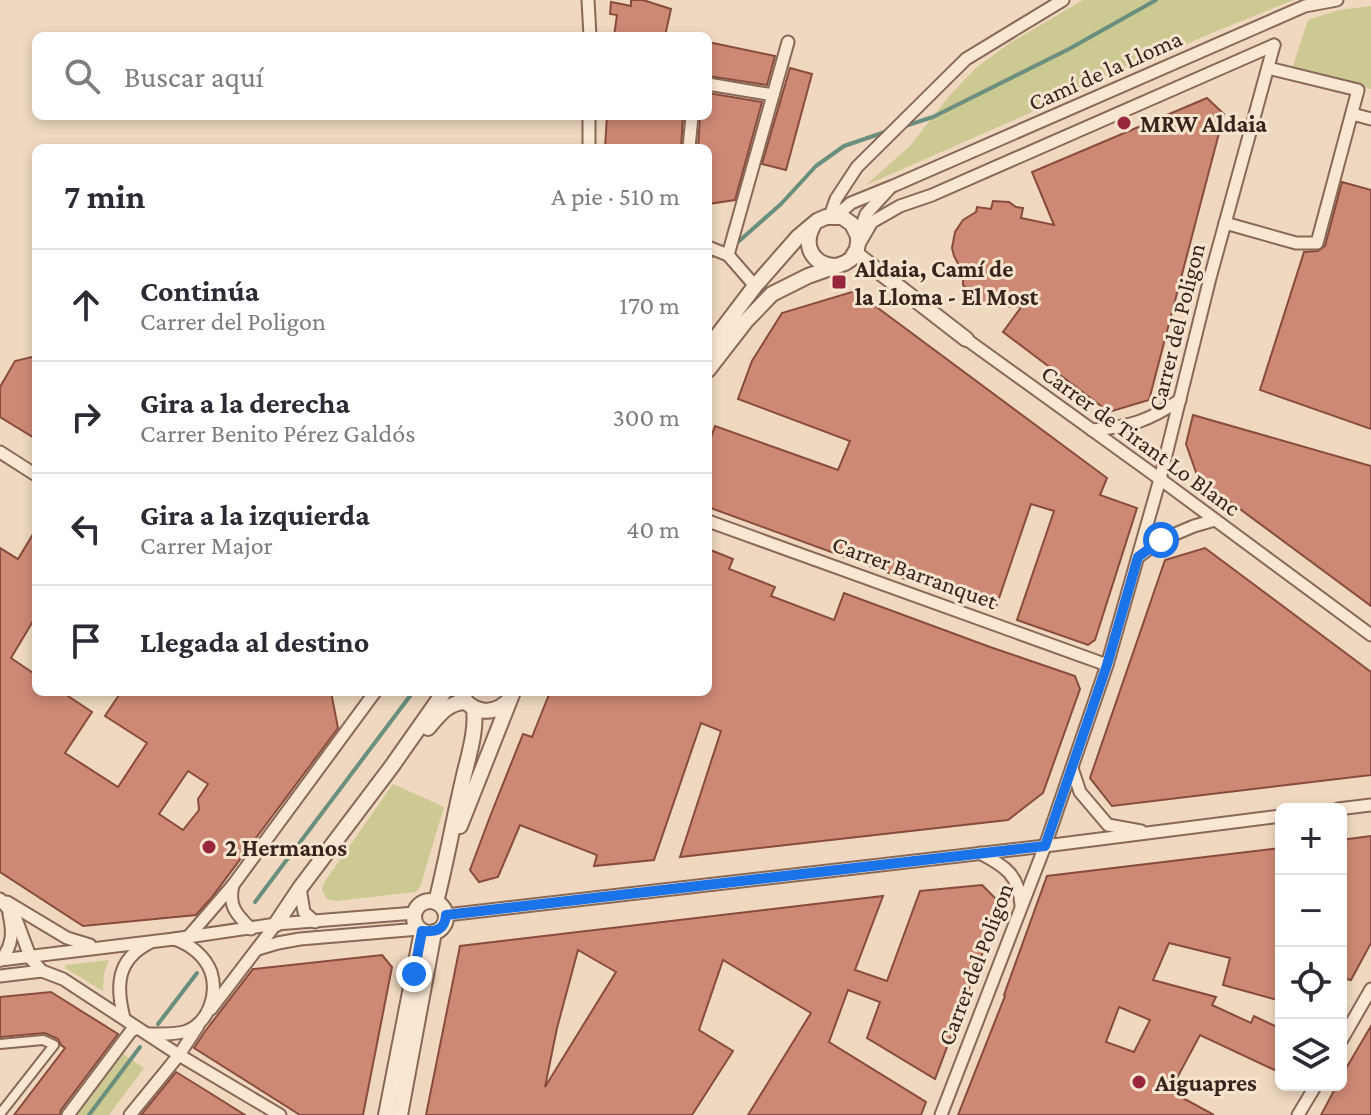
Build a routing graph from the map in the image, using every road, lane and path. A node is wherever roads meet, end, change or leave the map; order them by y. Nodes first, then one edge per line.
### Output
1 (588, 0) edge
2 (1063, 0) edge
3 (1337, 0) edge
4 (590, 32) edge
5 (788, 42) dead end
6 (1274, 45) joint
7 (1268, 68) junction
8 (712, 85) edge
9 (773, 95) junction
10 (1352, 114) junction
11 (1371, 119) edge
12 (589, 120) edge
13 (692, 120) edge
14 (589, 144) edge
15 (689, 144) edge
16 (893, 186) junction
17 (833, 216) junction
18 (1225, 223) junction
19 (814, 224) junction
20 (712, 249) edge
21 (850, 253) junction
22 (728, 255) junction
23 (755, 286) junction
24 (966, 339) joint
25 (712, 343) edge
26 (712, 365) edge
27 (1180, 400) junction
28 (1092, 430) junction
29 (0, 452) edge
30 (32, 472) edge
31 (1160, 479) junction
32 (1215, 520) junction
33 (712, 522) edge
34 (1138, 557) junction
35 (1371, 635) edge
36 (1107, 665) junction
37 (372, 696) edge
38 (441, 696) edge
39 (510, 696) edge
40 (511, 696) edge
41 (466, 701) edge
42 (392, 766) junction
43 (1072, 768) junction
44 (1371, 805) edge
45 (1347, 808) edge
46 (1275, 817) edge
47 (1154, 833) junction
48 (1045, 846) junction
49 (980, 853) junction
50 (446, 864) junction
51 (233, 885) junction
52 (300, 888) junction
53 (2, 901) edge
54 (436, 902) junction
55 (1021, 907) junction
56 (415, 913) junction
57 (446, 915) junction
58 (316, 922) junction
59 (276, 924) junction
60 (251, 929) junction
61 (425, 931) junction
62 (189, 936) junction
63 (174, 939) junction
64 (153, 941) junction
65 (99, 947) junction
66 (258, 949) junction
67 (29, 957) junction
68 (1, 960) edge
69 (42, 971) junction
70 (0, 976) edge
71 (1371, 989) edge
72 (206, 1015) junction
73 (124, 1018) junction
74 (142, 1031) junction
75 (1347, 1031) edge
76 (0, 1044) edge
77 (179, 1055) junction
78 (1312, 1091) edge
79 (261, 1110) edge
80 (0, 1114) edge
81 (68, 1115) edge
82 (130, 1115) edge
83 (280, 1115) edge
84 (386, 1115) edge
85 (400, 1115) edge
86 (941, 1115) edge
87 (1298, 1115) edge

1 - 4 street
2 - 17 street
3 - 16 street, Camí de la Lloma
5 - 9 street
6 - 7 street, Carrer del Poligon
6 - 21 street, Camí de la Lloma
7 - 10 street
7 - 18 street, Carrer del Poligon
8 - 9 street
9 - 22 street
10 - 11 street
10 - 18 street
12 - 14 street
13 - 15 street
16 - 17 street, Camí de la Lloma
16 - 21 street, Camí de la Lloma
17 - 19 street
17 - 21 street
18 - 27 street, Carrer del Poligon
19 - 21 street
19 - 23 street
20 - 22 street
21 - 24 street, Carrer de Tirant Lo Blanc
21 - 26 street
22 - 23 street
23 - 25 street
24 - 28 street, Carrer de Tirant Lo Blanc
27 - 28 street
27 - 31 street, Carrer del Poligon
28 - 31 street, Carrer de Tirant Lo Blanc
29 - 30 street
31 - 32 street, Carrer de Tirant Lo Blanc
31 - 34 street, Carrer del Poligon
32 - 34 street
32 - 35 street, Carrer de Tirant Lo Blanc
33 - 36 street, Carrer Barranquet
34 - 36 street, Carrer del Poligon
36 - 43 street, Carrer del Poligon
37 - 51 street
38 - 42 street
39 - 41 street
40 - 50 street
41 - 42 street
41 - 50 street
42 - 52 street
43 - 47 street
43 - 48 street, Carrer del Poligon
44 - 45 street
46 - 47 street
47 - 48 street
48 - 49 street
48 - 55 street, Carrer del Poligon
49 - 55 street
49 - 57 street
50 - 54 street
51 - 60 street
51 - 62 street
52 - 58 street
52 - 59 street
53 - 65 street
53 - 67 street
53 - 68 street
54 - 56 street
54 - 57 street
55 - 86 street, Carrer del Poligon
56 - 58 street
56 - 61 street
57 - 61 street
58 - 59 street
59 - 60 street
59 - 66 street
60 - 62 street
61 - 66 street
61 - 84 street
61 - 85 street
62 - 63 street
63 - 64 street
63 - 72 street
64 - 65 street
64 - 73 street
65 - 67 street
66 - 72 street
67 - 68 street
67 - 69 street
69 - 70 street
69 - 73 street
71 - 75 street
72 - 74 street
72 - 77 street
73 - 74 street
74 - 77 street
74 - 81 street
76 - 80 street
77 - 79 street
77 - 82 street
78 - 87 street
79 - 83 street

